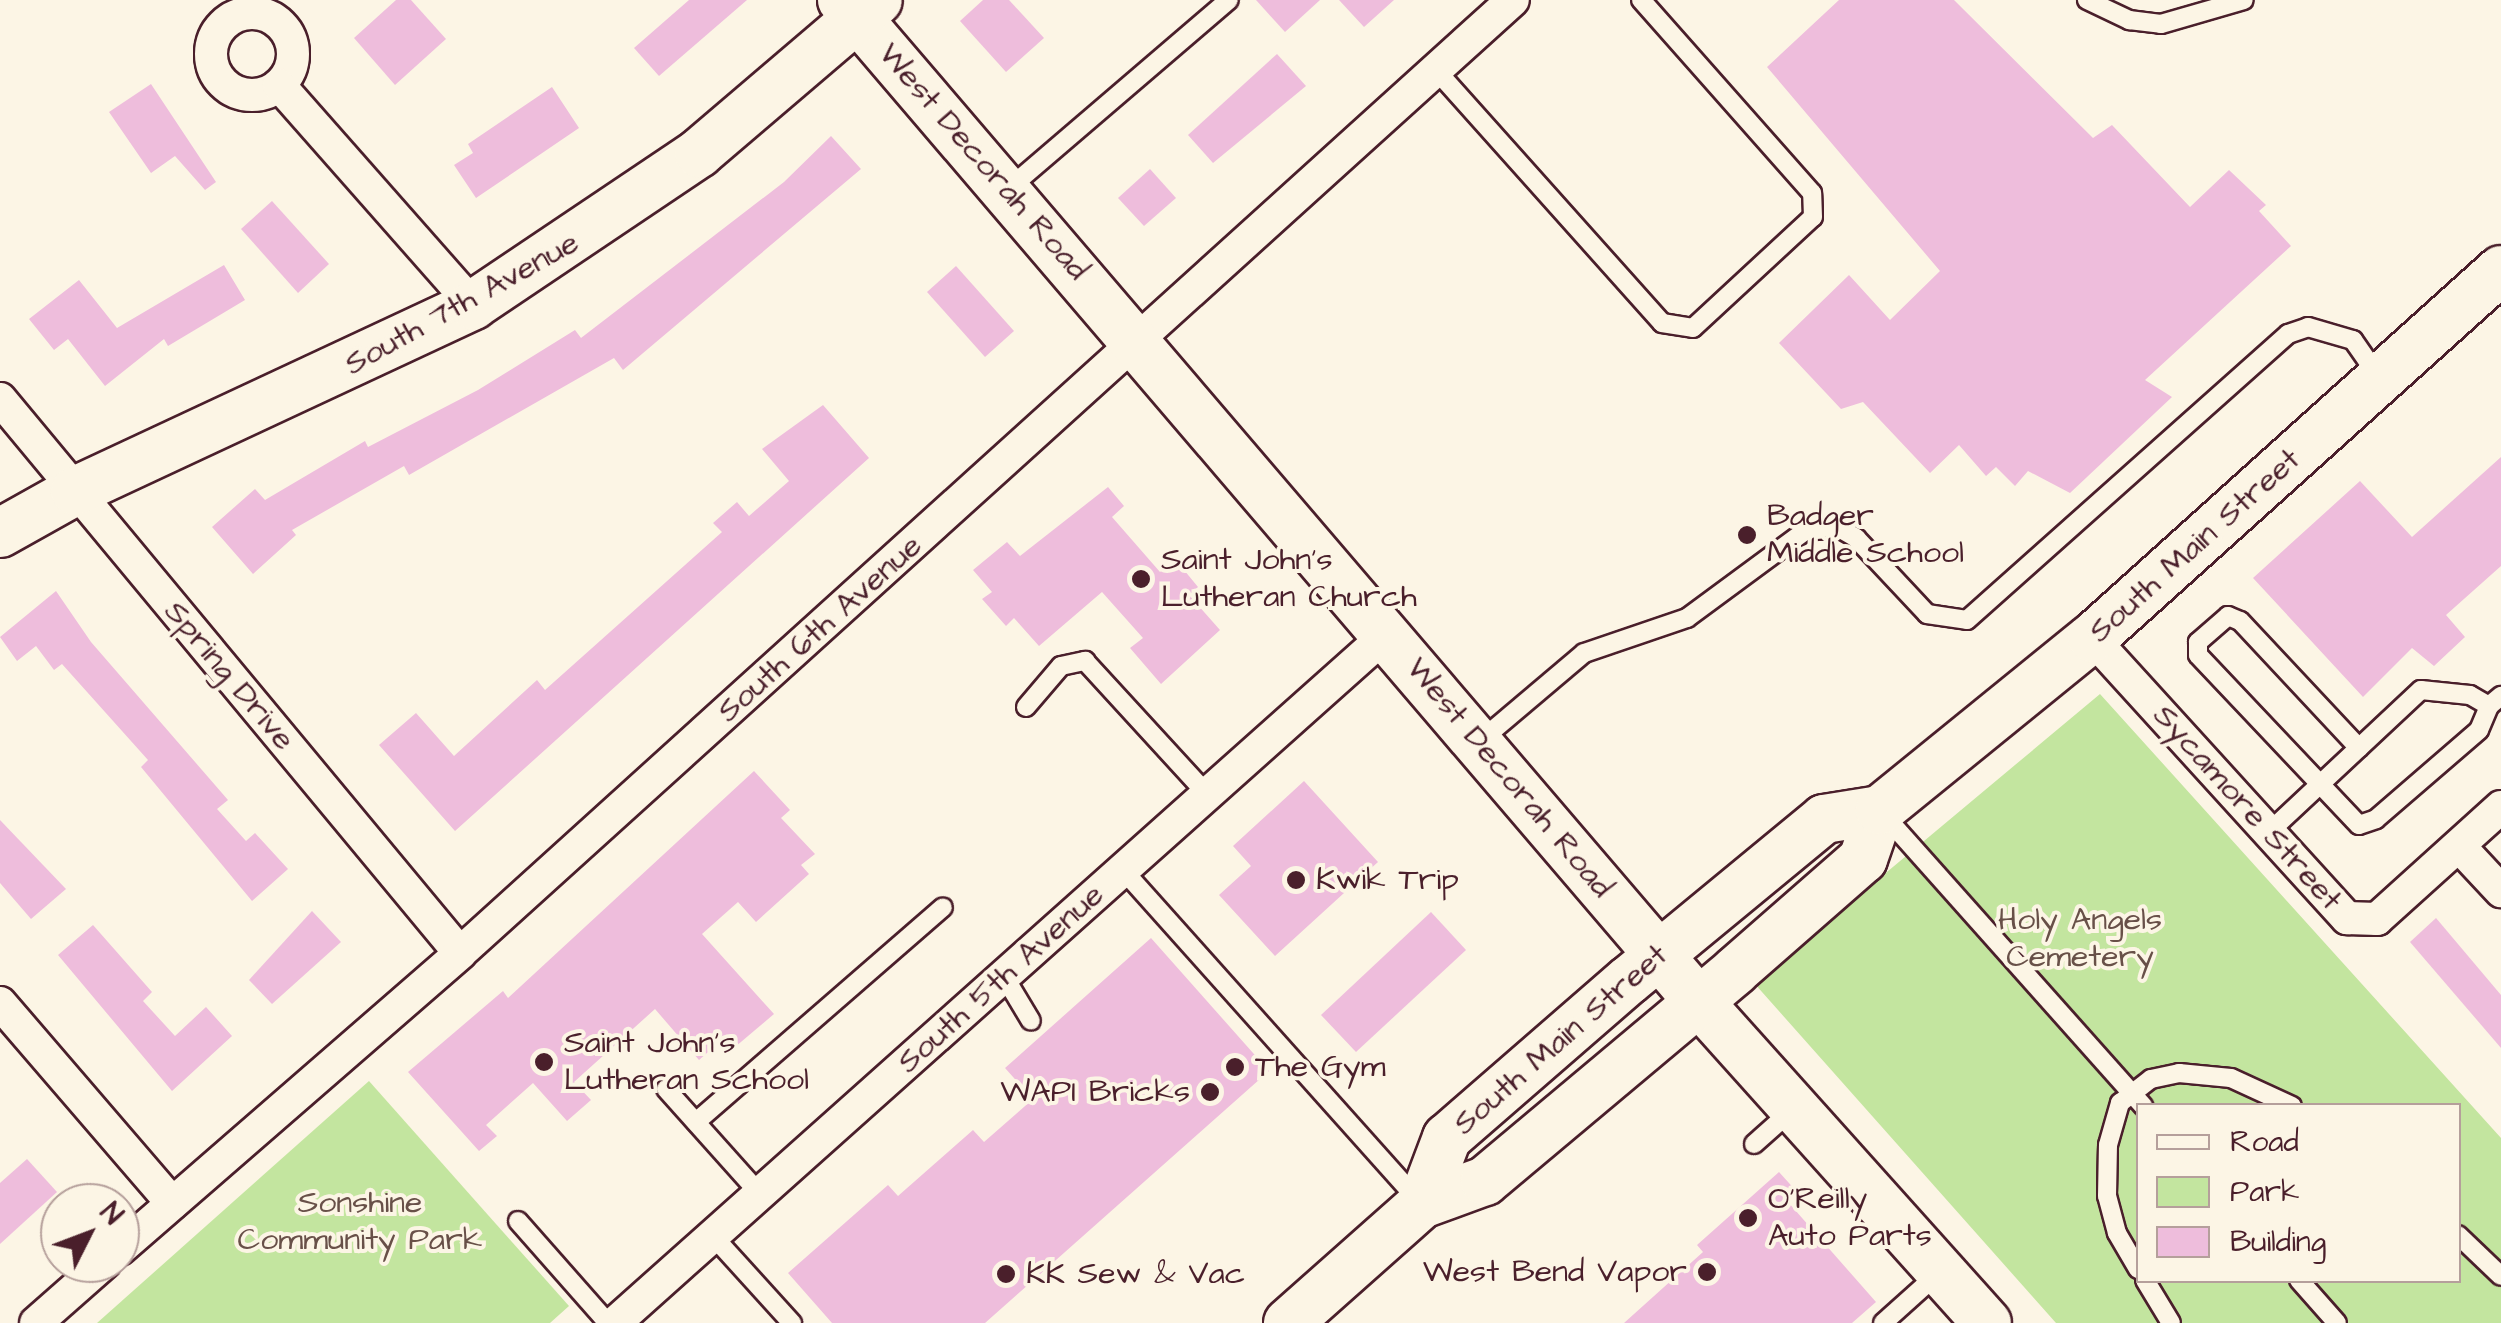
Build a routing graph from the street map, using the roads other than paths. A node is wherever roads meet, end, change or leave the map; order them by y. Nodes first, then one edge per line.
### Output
1 (1229, 0) edge
2 (1513, 0) edge
3 (1641, 0) edge
4 (2088, 0) edge
5 (2244, 0) edge
6 (859, 6) edge
7 (1436, 70) junction
8 (279, 85) dead end
9 (1007, 190) junction
10 (2501, 270) edge
11 (473, 306) junction
12 (1139, 342) junction
13 (2382, 380) junction
14 (0, 399) edge
15 (75, 491) junction
16 (0, 533) edge
17 (1387, 634) junction
18 (2092, 638) junction
19 (2495, 701) edge
20 (1026, 706) dead end
21 (1479, 742) junction
22 (2359, 748) junction
23 (2318, 786) junction
24 (1208, 795) junction
25 (2501, 808) edge
26 (1880, 810) junction
27 (2268, 832) junction
28 (2459, 846) junction
29 (1123, 870) junction
30 (2501, 891) edge
31 (943, 907) dead end
32 (460, 952) junction
33 (1659, 954) junction
34 (1004, 976) junction
35 (1699, 1002) junction
36 (0, 1004) edge
37 (1031, 1021) dead end
38 (666, 1089) dead end
39 (2138, 1099) edge
40 (2286, 1103) edge
41 (1796, 1107) junction
42 (696, 1122) junction
43 (1754, 1144) dead end
44 (760, 1194) junction
45 (172, 1203) junction
46 (1422, 1204) junction
47 (518, 1221) dead end
48 (140, 1231) edge
49 (713, 1236) junction
50 (2461, 1239) edge
51 (2136, 1266) edge
52 (1942, 1271) junction
53 (2501, 1276) edge
54 (81, 1283) edge
55 (2148, 1283) edge
56 (2302, 1283) edge
57 (36, 1323) edge
58 (612, 1323) edge
59 (792, 1323) edge
60 (1288, 1323) edge
61 (1882, 1323) edge
62 (1987, 1323) edge
63 (2171, 1323) edge
64 (2337, 1323) edge

1 - 9 lane
2 - 7 street, South 6th Avenue
3 - 7 lane
4 - 5 lane
6 - 9 street, West Decorah Road
6 - 11 street, South 7th Avenue
7 - 12 street, South 6th Avenue
8 - 11 street
9 - 12 street, West Decorah Road
10 - 13 street, South Main Street
11 - 15 street, South 7th Avenue
12 - 17 street, West Decorah Road
12 - 32 street, South 6th Avenue
13 - 18 street, South Main Street
13 - 21 lane
14 - 15 street, Spring Drive
15 - 16 street, South 7th Avenue
15 - 32 street, Spring Drive
17 - 21 street, West Decorah Road
17 - 24 street, South 5th Avenue
18 - 26 street, South Main Street
18 - 27 street, Sycamore Street
19 - 22 lane
19 - 23 lane
20 - 24 lane
21 - 33 street, West Decorah Road
22 - 23 lane
22 - 23 lane
23 - 27 lane
24 - 29 street, South 5th Avenue
25 - 28 street, Sycamore Street
26 - 33 street, South Main Street
26 - 35 street, South Main Street
26 - 39 lane
27 - 28 street, Sycamore Street
28 - 30 street
29 - 34 street, South 5th Avenue
29 - 46 lane
31 - 42 lane
32 - 45 street, South 6th Avenue
33 - 35 street, West Decorah Road
33 - 46 street, South Main Street
34 - 37 lane
34 - 44 street, South 5th Avenue
35 - 41 street, West Decorah Road
35 - 46 street, South Main Street
36 - 45 street
38 - 42 lane
39 - 40 lane
39 - 51 lane
41 - 43 lane
41 - 52 street, West Decorah Road
42 - 44 lane
44 - 49 street, South 5th Avenue
45 - 48 street, South 6th Avenue
46 - 60 street, South Main Street
47 - 58 lane
49 - 58 street, South 5th Avenue
49 - 59 lane
50 - 53 lane
52 - 61 lane
52 - 62 street, West Decorah Road
54 - 57 street
55 - 63 lane
56 - 64 lane

